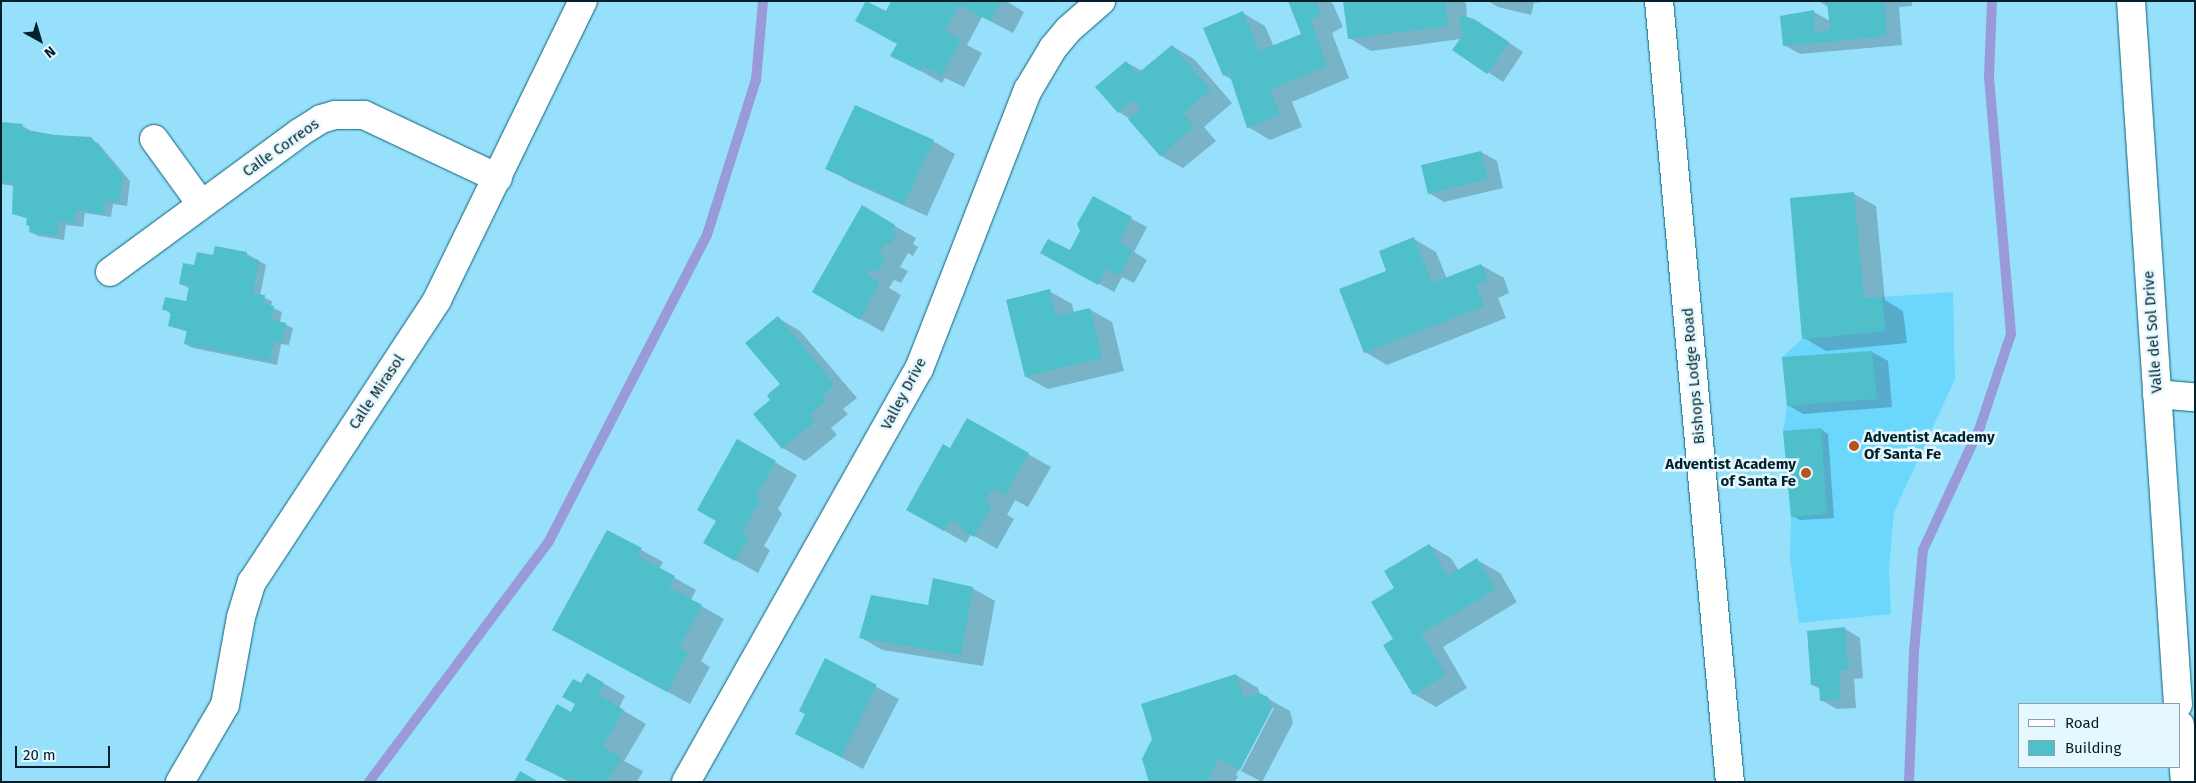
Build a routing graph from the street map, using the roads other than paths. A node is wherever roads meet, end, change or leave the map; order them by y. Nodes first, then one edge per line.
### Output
1 (583, 1) edge
2 (1101, 1) edge
3 (1659, 1) edge
4 (2131, 1) edge
5 (154, 139) dead end
6 (498, 178) junction
7 (202, 204) junction
8 (110, 272) dead end
9 (2157, 394) junction
10 (2195, 397) edge
11 (2184, 668) edge
12 (2178, 703) edge
13 (2181, 736) edge
14 (180, 782) edge
15 (686, 782) edge
16 (1730, 782) edge
17 (2185, 782) edge

1 - 6 street, Calle Mirasol
2 - 15 street, Valley Drive
3 - 16 street, Bishops Lodge Road
4 - 9 street, Valle del Sol Drive
5 - 7 street
6 - 7 street, Calle Correos
6 - 14 street, Calle Mirasol
7 - 8 street, Calle Correos
9 - 10 street
9 - 11 street, Valle del Sol Drive
11 - 12 street, Valle del Sol Drive
13 - 17 street

